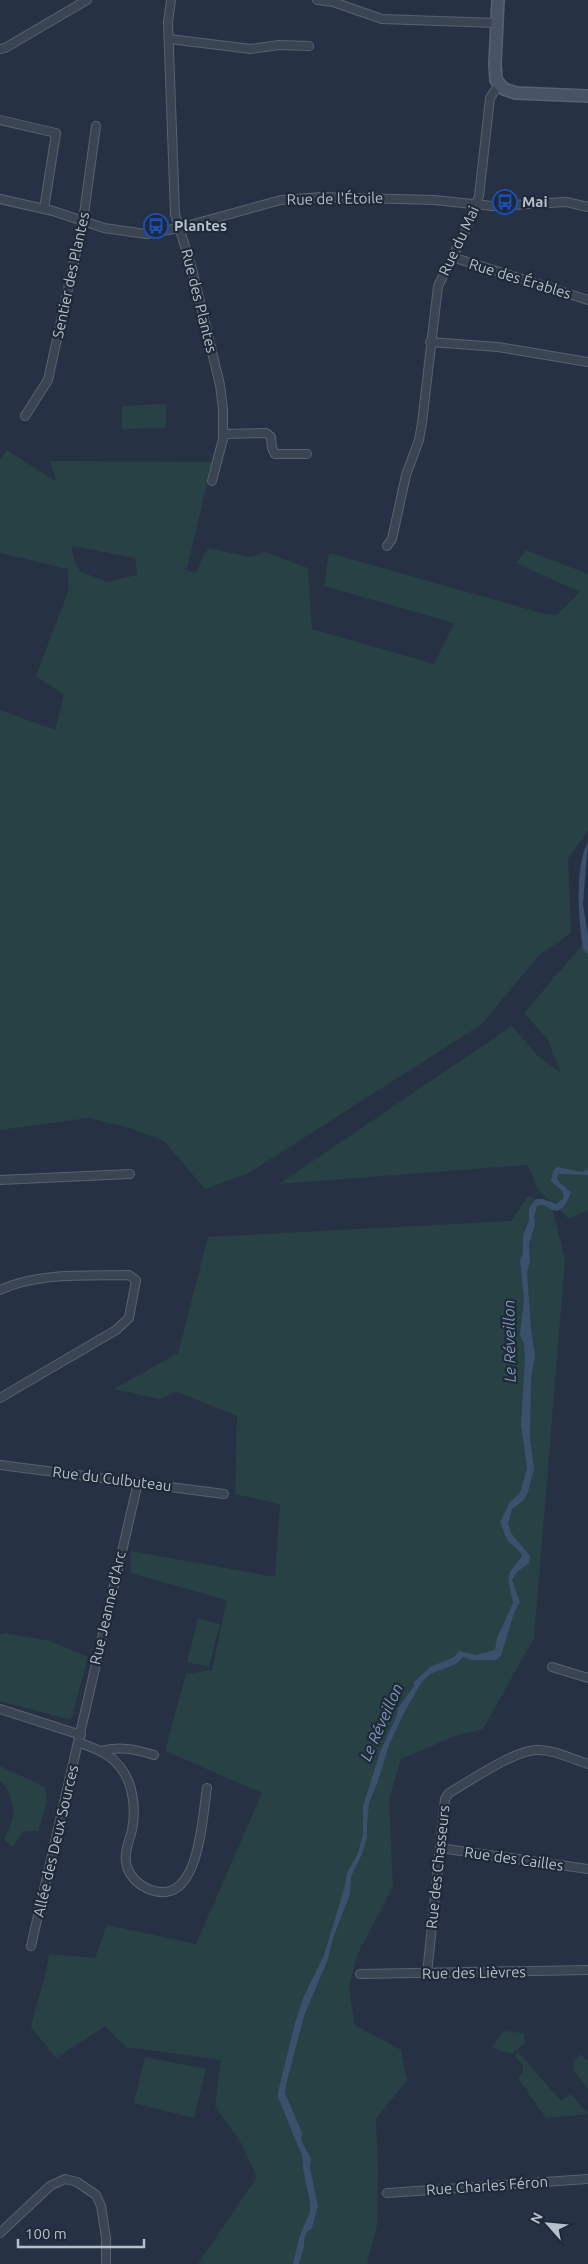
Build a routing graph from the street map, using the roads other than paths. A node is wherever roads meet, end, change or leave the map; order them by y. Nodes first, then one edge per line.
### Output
1 (87, 0) edge
2 (170, 0) edge
3 (317, 0) edge
4 (498, 0) edge
5 (496, 23) junction
6 (169, 39) junction
7 (309, 46) dead end
8 (0, 49) edge
9 (500, 84) junction
10 (588, 96) edge
11 (0, 120) edge
12 (96, 126) dead end
13 (0, 199) edge
14 (476, 206) junction
15 (588, 207) edge
16 (44, 209) junction
17 (83, 221) junction
18 (180, 228) junction
19 (452, 257) junction
20 (588, 300) edge
21 (430, 342) junction
22 (588, 362) edge
23 (25, 416) dead end
24 (223, 434) junction
25 (306, 454) dead end
26 (406, 475) junction
27 (414, 477) dead end
28 (212, 481) dead end
29 (387, 546) dead end
30 (130, 1174) dead end
31 (0, 1180) edge
32 (0, 1290) edge
33 (0, 1398) edge
34 (0, 1465) edge
35 (138, 1482) junction
36 (224, 1494) dead end
37 (552, 1666) dead end
38 (588, 1678) edge
39 (0, 1709) edge
40 (80, 1739) junction
41 (100, 1751) junction
42 (154, 1755) dead end
43 (588, 1764) edge
44 (207, 1788) dead end
45 (440, 1848) junction
46 (588, 1869) edge
47 (31, 1946) dead end
48 (588, 1970) edge
49 (360, 1974) dead end
50 (427, 1974) junction
51 (588, 2179) edge
52 (387, 2193) dead end
53 (0, 2232) edge
54 (107, 2261) edge

1 - 8 street
2 - 6 street, Rue des Plantes
3 - 5 street
4 - 5 street
5 - 9 street
6 - 7 street
6 - 18 street, Rue des Plantes
9 - 10 street
9 - 14 street, Rue du Mai
11 - 16 street
12 - 17 street, Sentier des Plantes
13 - 16 street, Rue de l'Étoile
14 - 15 street, Rue de l'Étoile
14 - 18 street, Rue de l'Étoile
14 - 19 street, Rue du Mai
16 - 17 street, Rue de l'Étoile
17 - 18 street, Rue de l'Étoile
17 - 23 street, Sentier des Plantes
18 - 24 street, Rue des Plantes
19 - 20 street, Rue des Érables
19 - 21 street, Rue du Mai
21 - 22 street
21 - 26 street, Rue du Mai
24 - 25 street
24 - 28 street, Rue des Plantes
26 - 27 street
26 - 29 street, Rue du Mai
30 - 31 street
32 - 33 street
34 - 35 street, Rue du Culbuteau
35 - 36 street, Rue du Culbuteau
35 - 40 street, Rue Jeanne d'Arc
37 - 38 street
39 - 40 street
40 - 41 street
40 - 47 street, Allée des Deux Sources
41 - 42 street
41 - 44 street
43 - 45 street, Rue des Chasseurs
45 - 46 street, Rue des Cailles
45 - 50 street, Rue des Chasseurs
48 - 50 street, Rue des Lièvres
49 - 50 street, Rue des Lièvres
51 - 52 street, Rue Charles Féron
53 - 54 street

